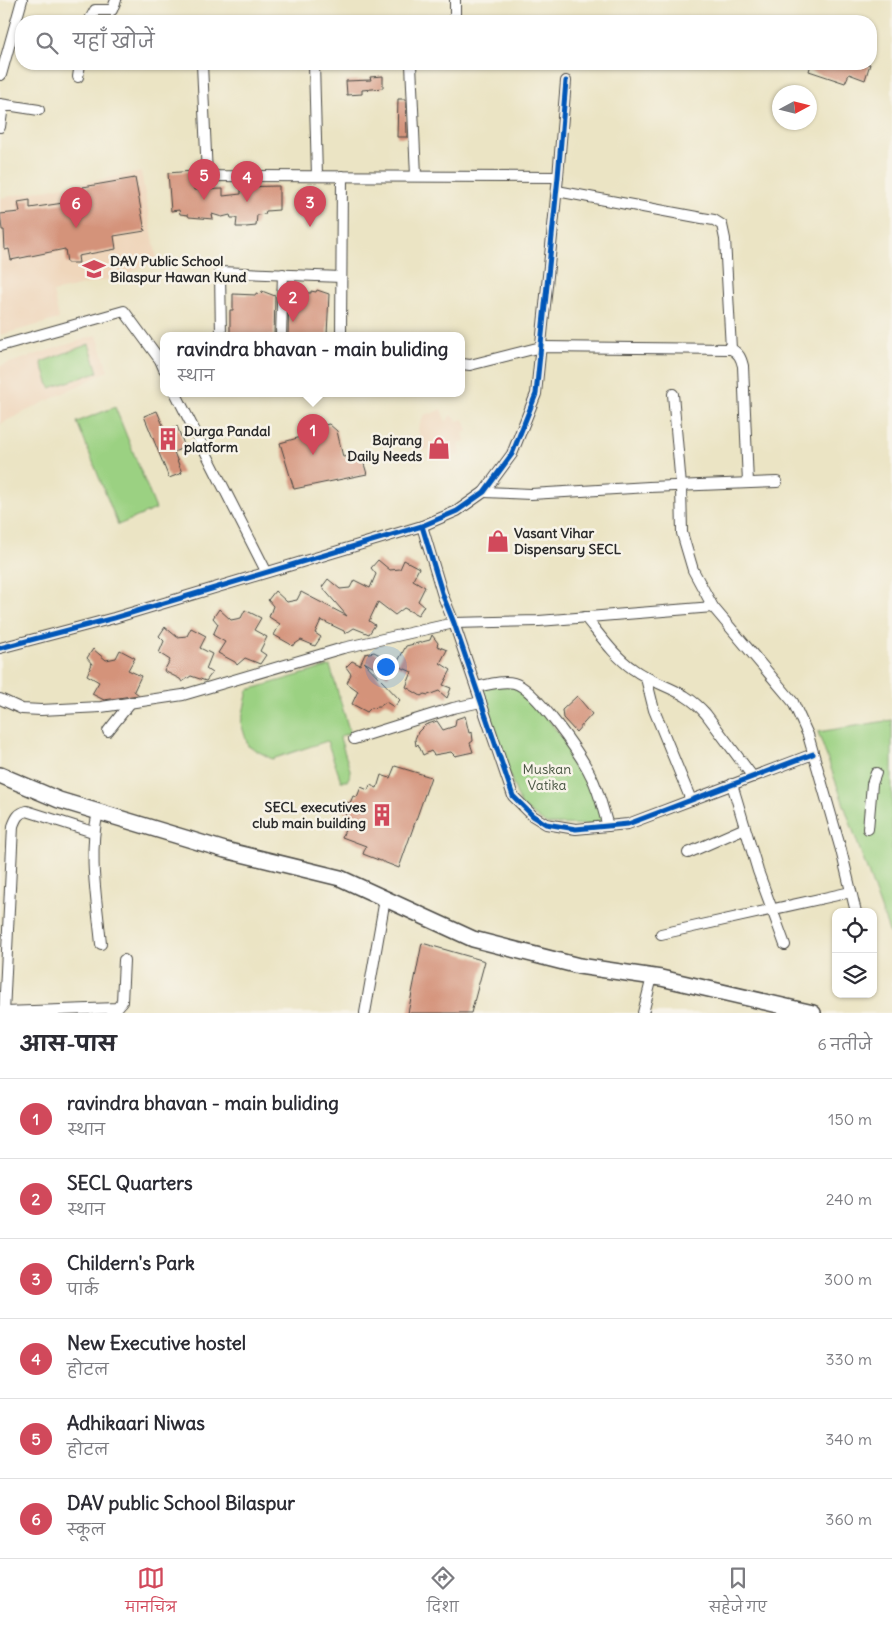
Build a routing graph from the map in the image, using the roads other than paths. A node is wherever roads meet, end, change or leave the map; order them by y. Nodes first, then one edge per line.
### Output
1 (22, 0) edge
2 (116, 0) edge
3 (455, 0) edge
4 (18, 15) edge
5 (92, 15) edge
6 (455, 15) edge
7 (15, 25) edge
8 (79, 70) edge
9 (202, 70) edge
10 (314, 70) edge
11 (411, 70) edge
12 (1, 75) dead end
13 (78, 77) dead end
14 (566, 81) dead end
15 (5, 105) edge
16 (38, 110) dead end
17 (0, 127) edge
18 (317, 176) junction
19 (342, 176) junction
20 (416, 176) junction
21 (558, 177) junction
22 (557, 191) junction
23 (283, 274) junction
24 (341, 277) junction
25 (220, 332) edge
26 (281, 332) edge
27 (341, 332) edge
28 (0, 346) edge
29 (541, 346) junction
30 (731, 349) junction
31 (160, 359) edge
32 (465, 364) edge
33 (673, 394) dead end
34 (178, 397) edge
35 (778, 482) dead end
36 (748, 483) junction
37 (681, 486) junction
38 (484, 492) junction
39 (422, 526) junction
40 (266, 571) junction
41 (713, 607) junction
42 (585, 617) junction
43 (454, 623) junction
44 (0, 648) edge
45 (646, 678) junction
46 (476, 687) junction
47 (0, 699) edge
48 (131, 702) junction
49 (481, 702) junction
50 (108, 731) dead end
51 (354, 739) dead end
52 (813, 754) junction
53 (876, 773) dead end
54 (0, 775) edge
55 (753, 776) junction
56 (732, 784) junction
57 (691, 800) junction
58 (98, 812) junction
59 (608, 826) junction
60 (745, 828) junction
61 (868, 829) dead end
62 (93, 832) junction
63 (688, 853) dead end
64 (851, 892) junction
65 (385, 899) junction
66 (855, 908) edge
67 (772, 909) junction
68 (661, 934) dead end
69 (101, 944) dead end
70 (785, 945) dead end
71 (124, 960) dead end
72 (652, 977) junction
73 (4, 1012) edge
74 (365, 1013) edge
75 (643, 1013) edge
76 (813, 1013) edge

1 - 4 street
2 - 5 street
3 - 6 street
7 - 12 street
8 - 13 street
9 - 18 street
10 - 18 street
11 - 20 street
14 - 21 street
15 - 16 street
15 - 17 street
18 - 19 street
19 - 20 street
19 - 24 street
20 - 21 street
21 - 22 street
22 - 29 street
22 - 30 street
23 - 24 street
23 - 25 street
23 - 26 street
24 - 27 street
28 - 31 street
29 - 30 street
29 - 32 street
29 - 38 street
30 - 36 street
33 - 37 street
34 - 40 street
35 - 36 street
36 - 37 street
37 - 38 street
37 - 41 street
38 - 39 street
39 - 40 street
39 - 43 street
40 - 44 street
41 - 42 street
41 - 52 street
42 - 43 street
42 - 45 street
43 - 46 street
43 - 48 street
45 - 55 street
45 - 57 street
46 - 49 street
46 - 59 street
47 - 48 street
48 - 50 street
49 - 51 street
49 - 59 street
52 - 55 street
52 - 64 street
53 - 61 street
54 - 58 main road
55 - 56 street
56 - 57 street
56 - 60 street
57 - 59 street
58 - 62 street
58 - 65 main road
60 - 63 street
60 - 67 street
62 - 69 street
62 - 73 street
64 - 66 street
64 - 67 street
65 - 72 main road
65 - 74 street
67 - 68 street
67 - 70 street
71 - 73 street
72 - 75 street
72 - 76 main road

